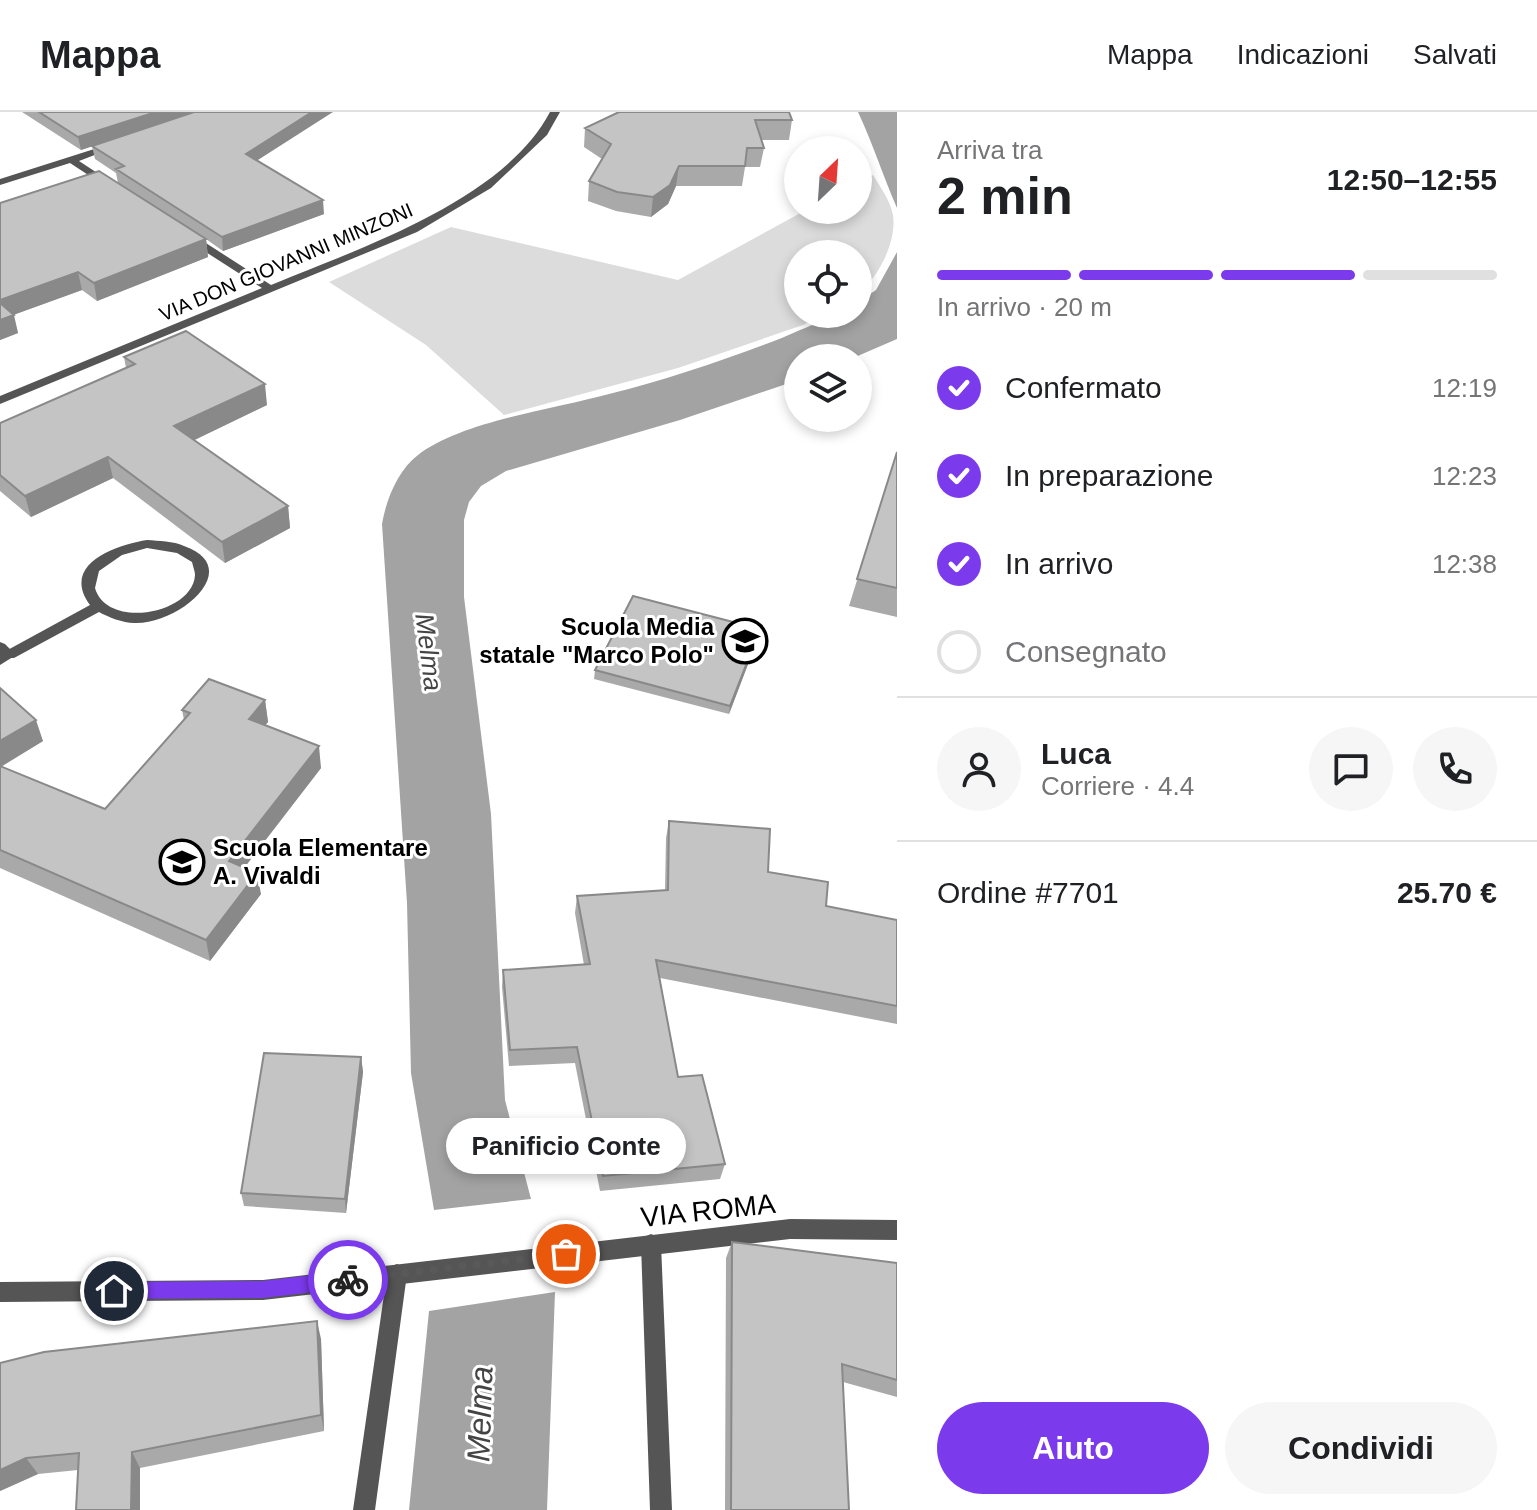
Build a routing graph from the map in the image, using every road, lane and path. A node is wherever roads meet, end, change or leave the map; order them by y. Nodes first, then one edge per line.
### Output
1 (555, 112) edge
2 (132, 140) edge
3 (71, 160) junction
4 (0, 182) edge
5 (124, 195) edge
6 (177, 229) edge
7 (270, 289) junction
8 (0, 400) edge
9 (99, 606) junction
10 (3, 654) edge
11 (897, 1230) edge
12 (651, 1244) junction
13 (397, 1274) junction
14 (0, 1292) edge
15 (364, 1510) edge
16 (661, 1510) edge

1 - 7 street, VIA DON GIOVANNI MINZONI
2 - 3 street
3 - 4 street
3 - 5 street
6 - 7 street
7 - 8 street, VIA DON GIOVANNI MINZONI
9 - 9 street
9 - 10 street
11 - 12 street, VIA ROMA
12 - 13 street, VIA ROMA
12 - 16 street
13 - 14 street, VIA ROMA
13 - 15 street

